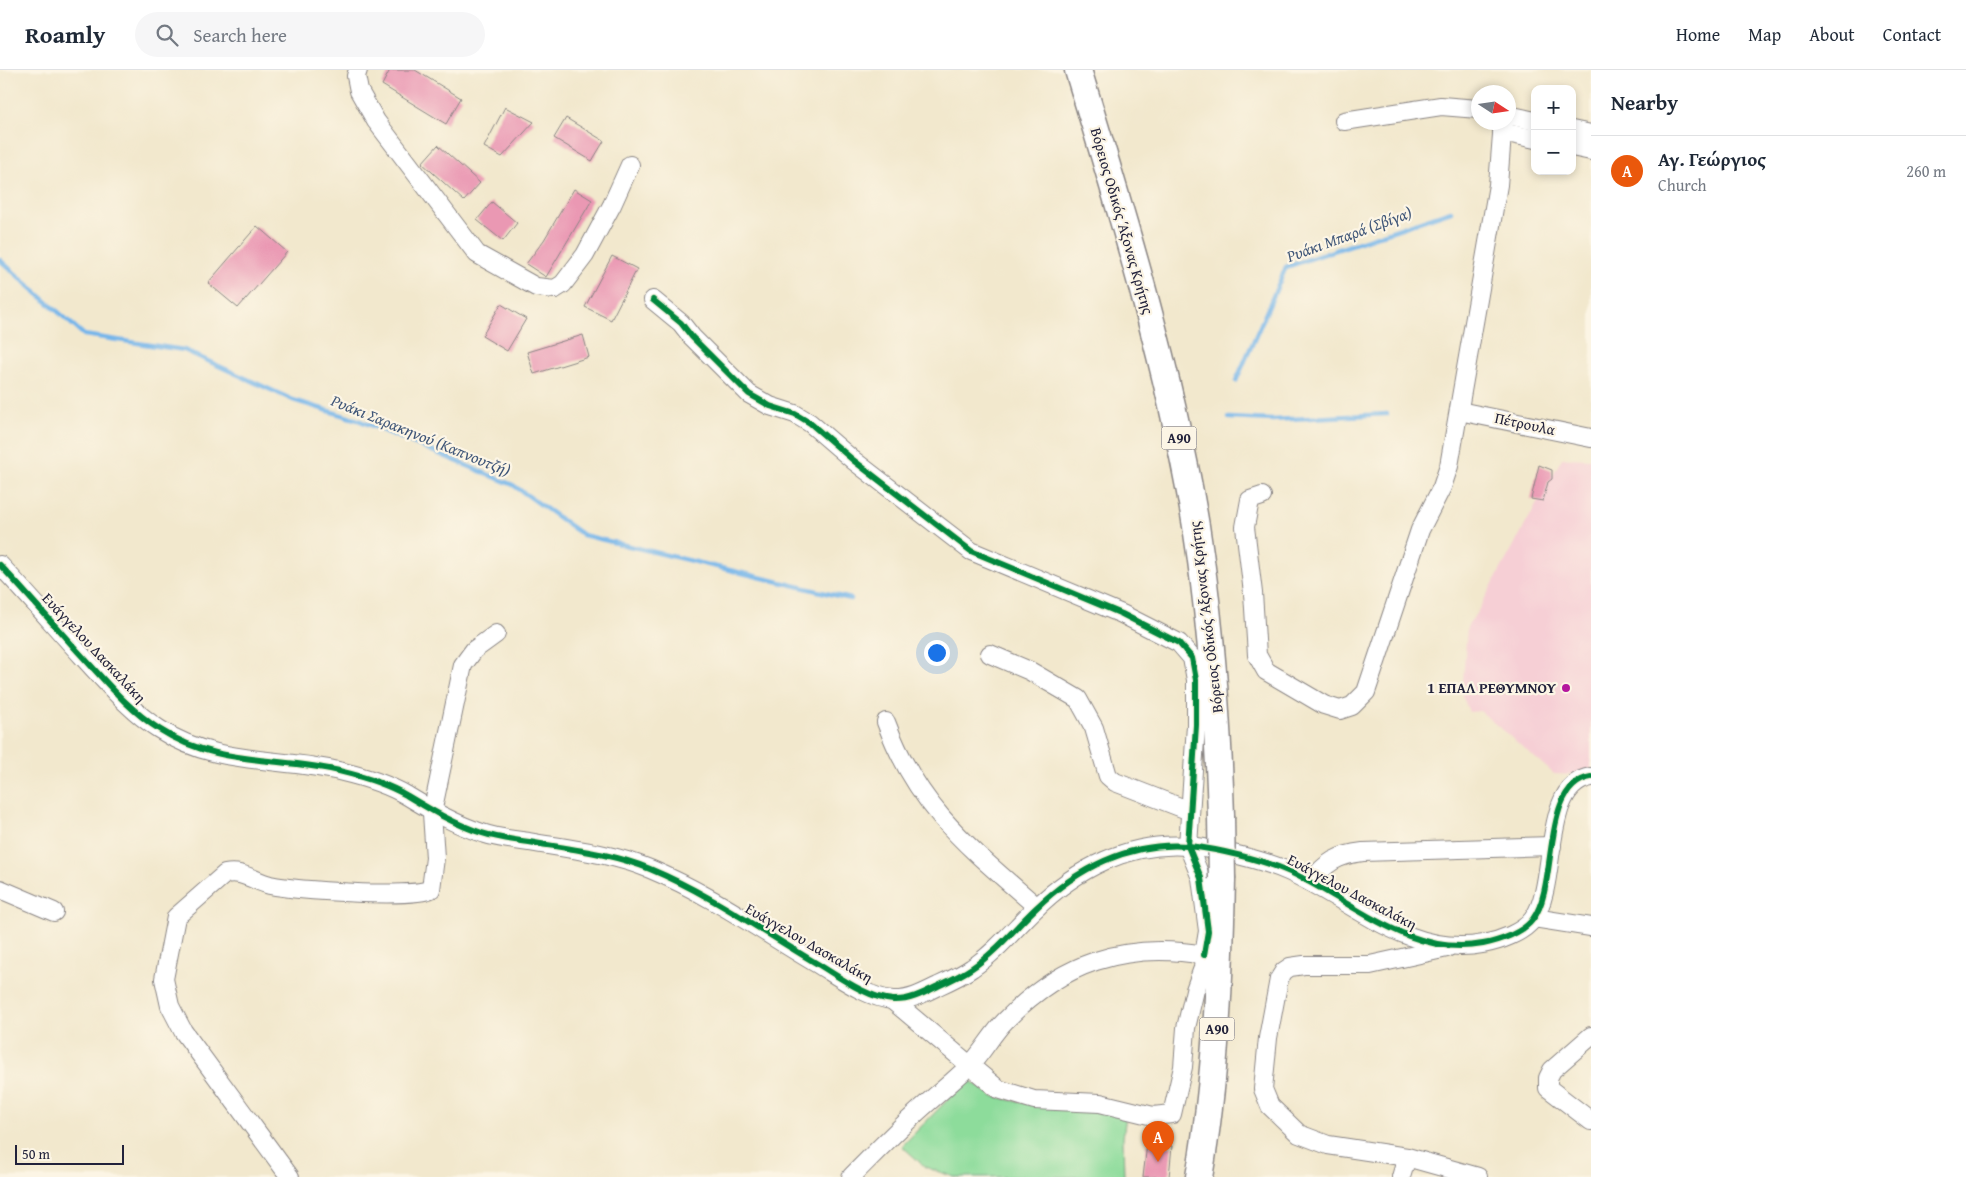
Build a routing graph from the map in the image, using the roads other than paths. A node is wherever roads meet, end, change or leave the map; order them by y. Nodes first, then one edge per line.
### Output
1 (358, 70) edge
2 (1078, 70) edge
3 (1471, 108) edge
4 (1516, 117) edge
5 (1531, 120) edge
6 (1344, 121) dead end
7 (1503, 130) edge
8 (1511, 130) edge
9 (1576, 131) edge
10 (1591, 134) edge
11 (1531, 138) edge
12 (1576, 148) edge
13 (1591, 151) edge
14 (630, 165) dead end
15 (653, 300) dead end
16 (1459, 410) junction
17 (1591, 437) edge
18 (1262, 496) dead end
19 (0, 564) edge
20 (496, 634) dead end
21 (990, 654) dead end
22 (886, 722) dead end
23 (1591, 777) edge
24 (1190, 811) junction
25 (432, 813) junction
26 (1188, 846) junction
27 (1552, 846) junction
28 (1310, 882) junction
29 (0, 889) edge
30 (1037, 907) junction
31 (54, 912) dead end
32 (1534, 918) junction
33 (1591, 927) edge
34 (1457, 946) junction
35 (1204, 955) junction
36 (892, 1000) junction
37 (1591, 1036) edge
38 (970, 1065) junction
39 (1591, 1122) edge
40 (1407, 1157) junction
41 (290, 1177) edge
42 (851, 1177) edge
43 (1199, 1177) edge
44 (1401, 1177) edge
45 (1478, 1177) edge

1 - 14 street
2 - 43 highway, Βόρειος Οδικός Άξονας Κρήτης / Α90, bridge
3 - 6 street
4 - 5 street
7 - 16 street
8 - 11 street
9 - 10 street
12 - 13 street
15 - 24 street
16 - 17 street, Πέτρουλα
16 - 18 street
19 - 25 street, Ευάγγελου Δασκαλάκη
20 - 25 street
21 - 24 street
22 - 30 street
23 - 27 street
24 - 26 street
25 - 36 street, Ευάγγελου Δασκαλάκη
25 - 41 street
26 - 28 street, Ευάγγελου Δασκαλάκη
26 - 30 street, Ευάγγελου Δασκαλάκη
26 - 35 street
27 - 28 street
27 - 32 street
28 - 34 street, Ευάγγελου Δασκαλάκη
29 - 31 street
30 - 36 street, Ευάγγελου Δασκαλάκη
32 - 33 street
32 - 34 street, Ευάγγελου Δασκαλάκη
34 - 40 street
35 - 38 street
35 - 38 street
36 - 38 street
37 - 39 street
38 - 42 street
40 - 44 street
40 - 45 street

